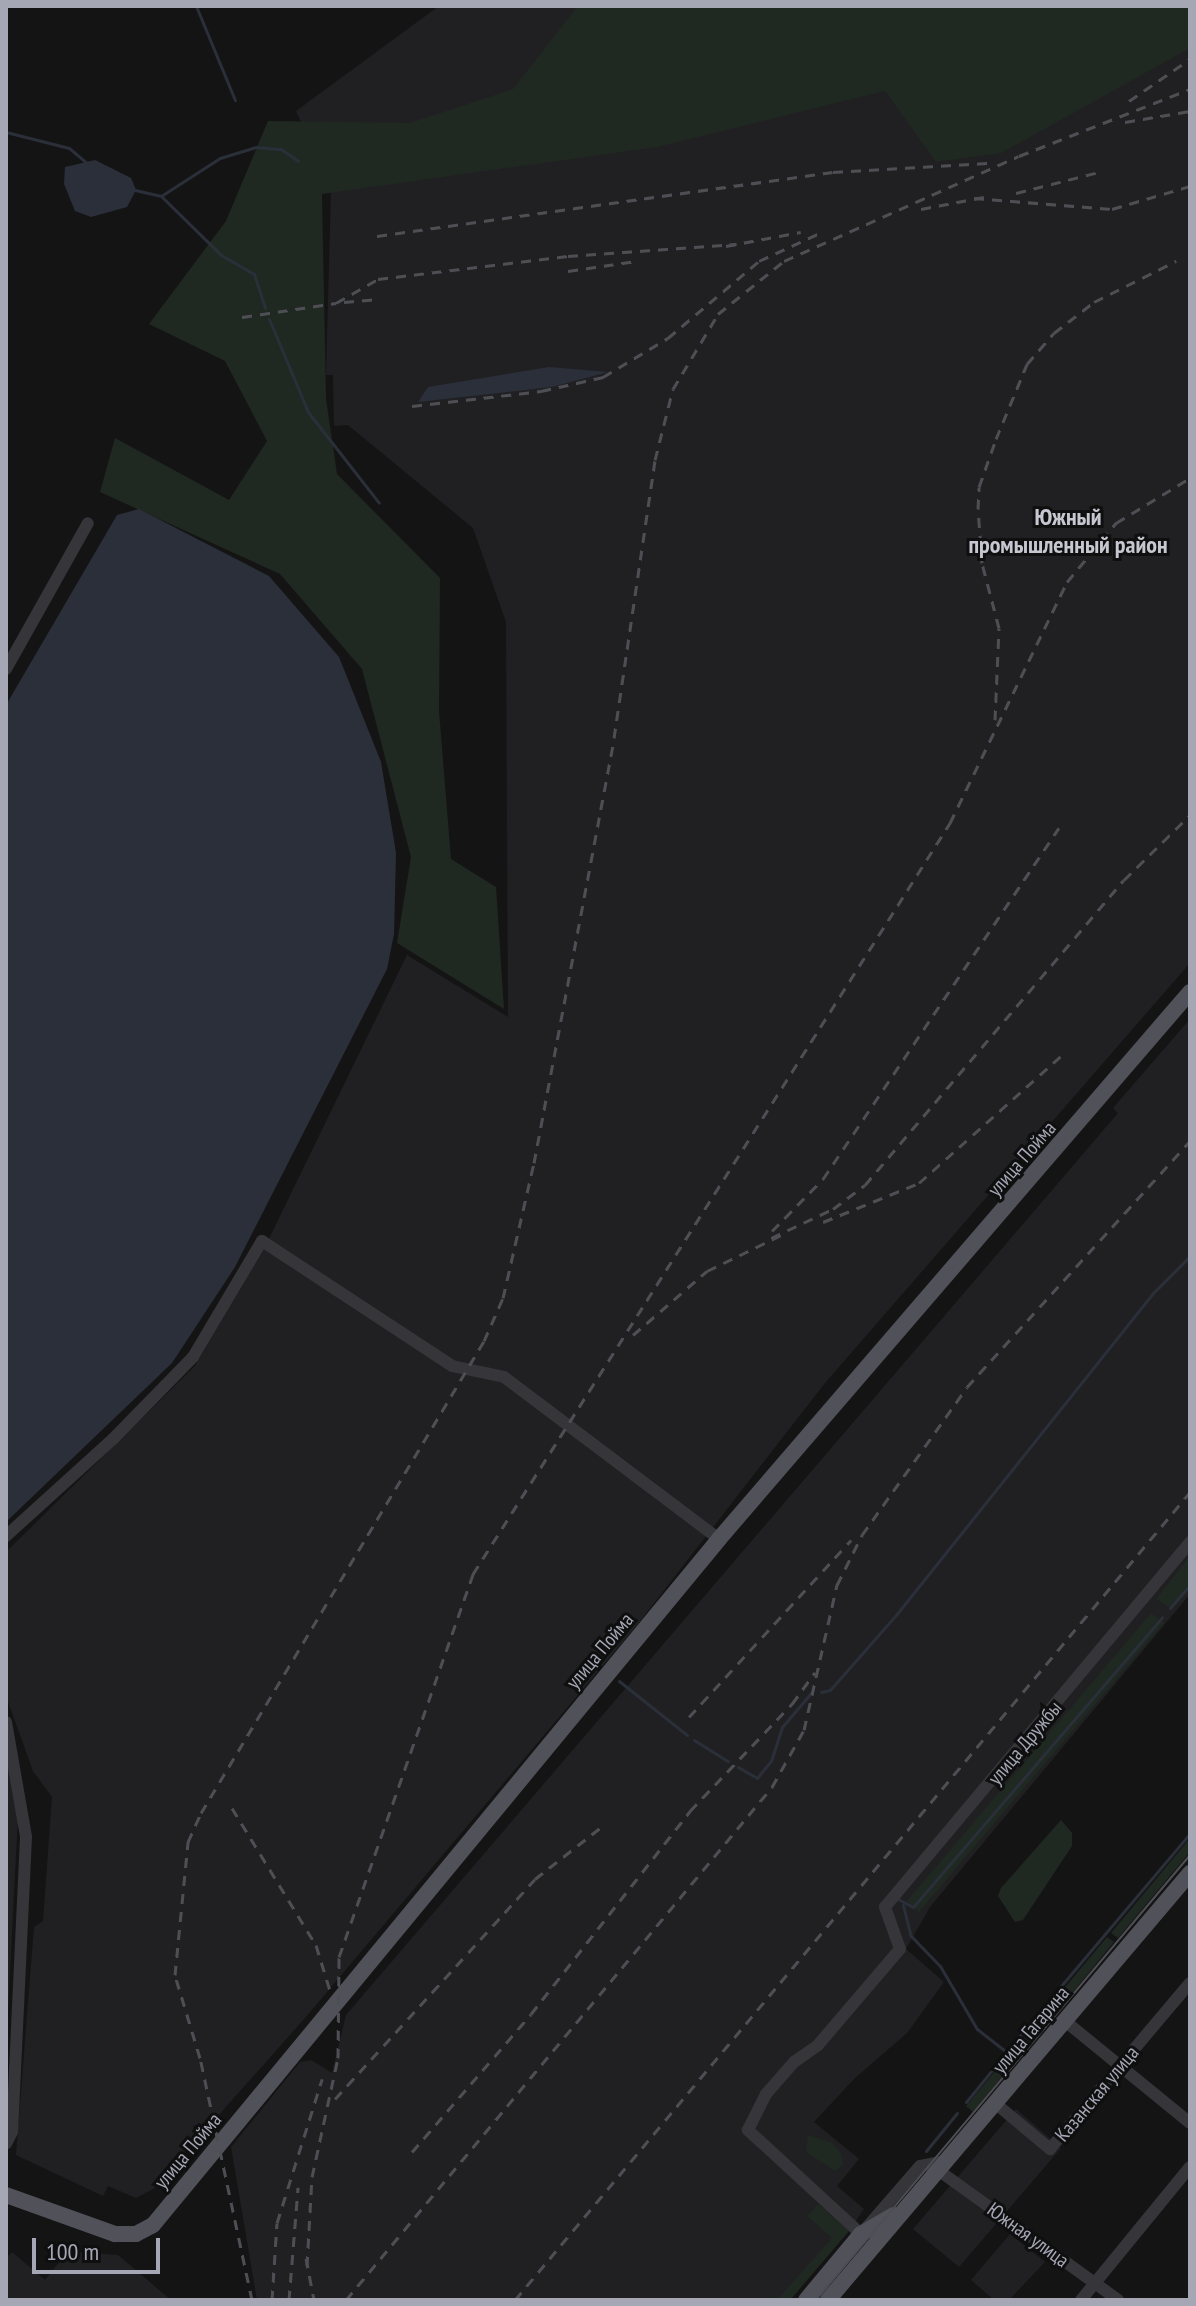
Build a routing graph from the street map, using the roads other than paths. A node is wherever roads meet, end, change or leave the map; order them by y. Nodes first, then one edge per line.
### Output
1 (88, 523) dead end
2 (6, 669) edge
3 (1190, 992) edge
4 (6, 1536) edge
5 (719, 1539) junction
6 (1190, 1542) edge
7 (6, 1722) edge
8 (1190, 1873) edge
9 (1190, 1983) edge
10 (1065, 2021) junction
11 (1121, 2067) junction
12 (995, 2103) junction
13 (1190, 2123) edge
14 (6, 2144) edge
15 (942, 2165) junction
16 (1190, 2167) edge
17 (6, 2195) edge
18 (903, 2212) junction
19 (861, 2234) junction
20 (1095, 2283) junction
21 (806, 2300) edge
22 (828, 2300) edge
23 (1081, 2300) edge
24 (1118, 2300) edge

1 - 2 street
3 - 5 main road, улица Пойма
4 - 5 street
5 - 17 main road, улица Пойма
6 - 19 street, улица Дружбы
7 - 14 street
8 - 10 main road, улица Гагарина
9 - 11 street, Казанская улица
10 - 11 street
10 - 12 main road, улица Гагарина
11 - 12 street, Казанская улица
11 - 13 street
12 - 15 main road, улица Гагарина
15 - 18 main road, улица Гагарина
15 - 19 street
15 - 20 street, Южная улица
16 - 20 street
18 - 19 main road, улица Гагарина
18 - 22 main road, улица Гагарина
19 - 21 main road, улица Гагарина
20 - 23 street
20 - 24 street, Южная улица

